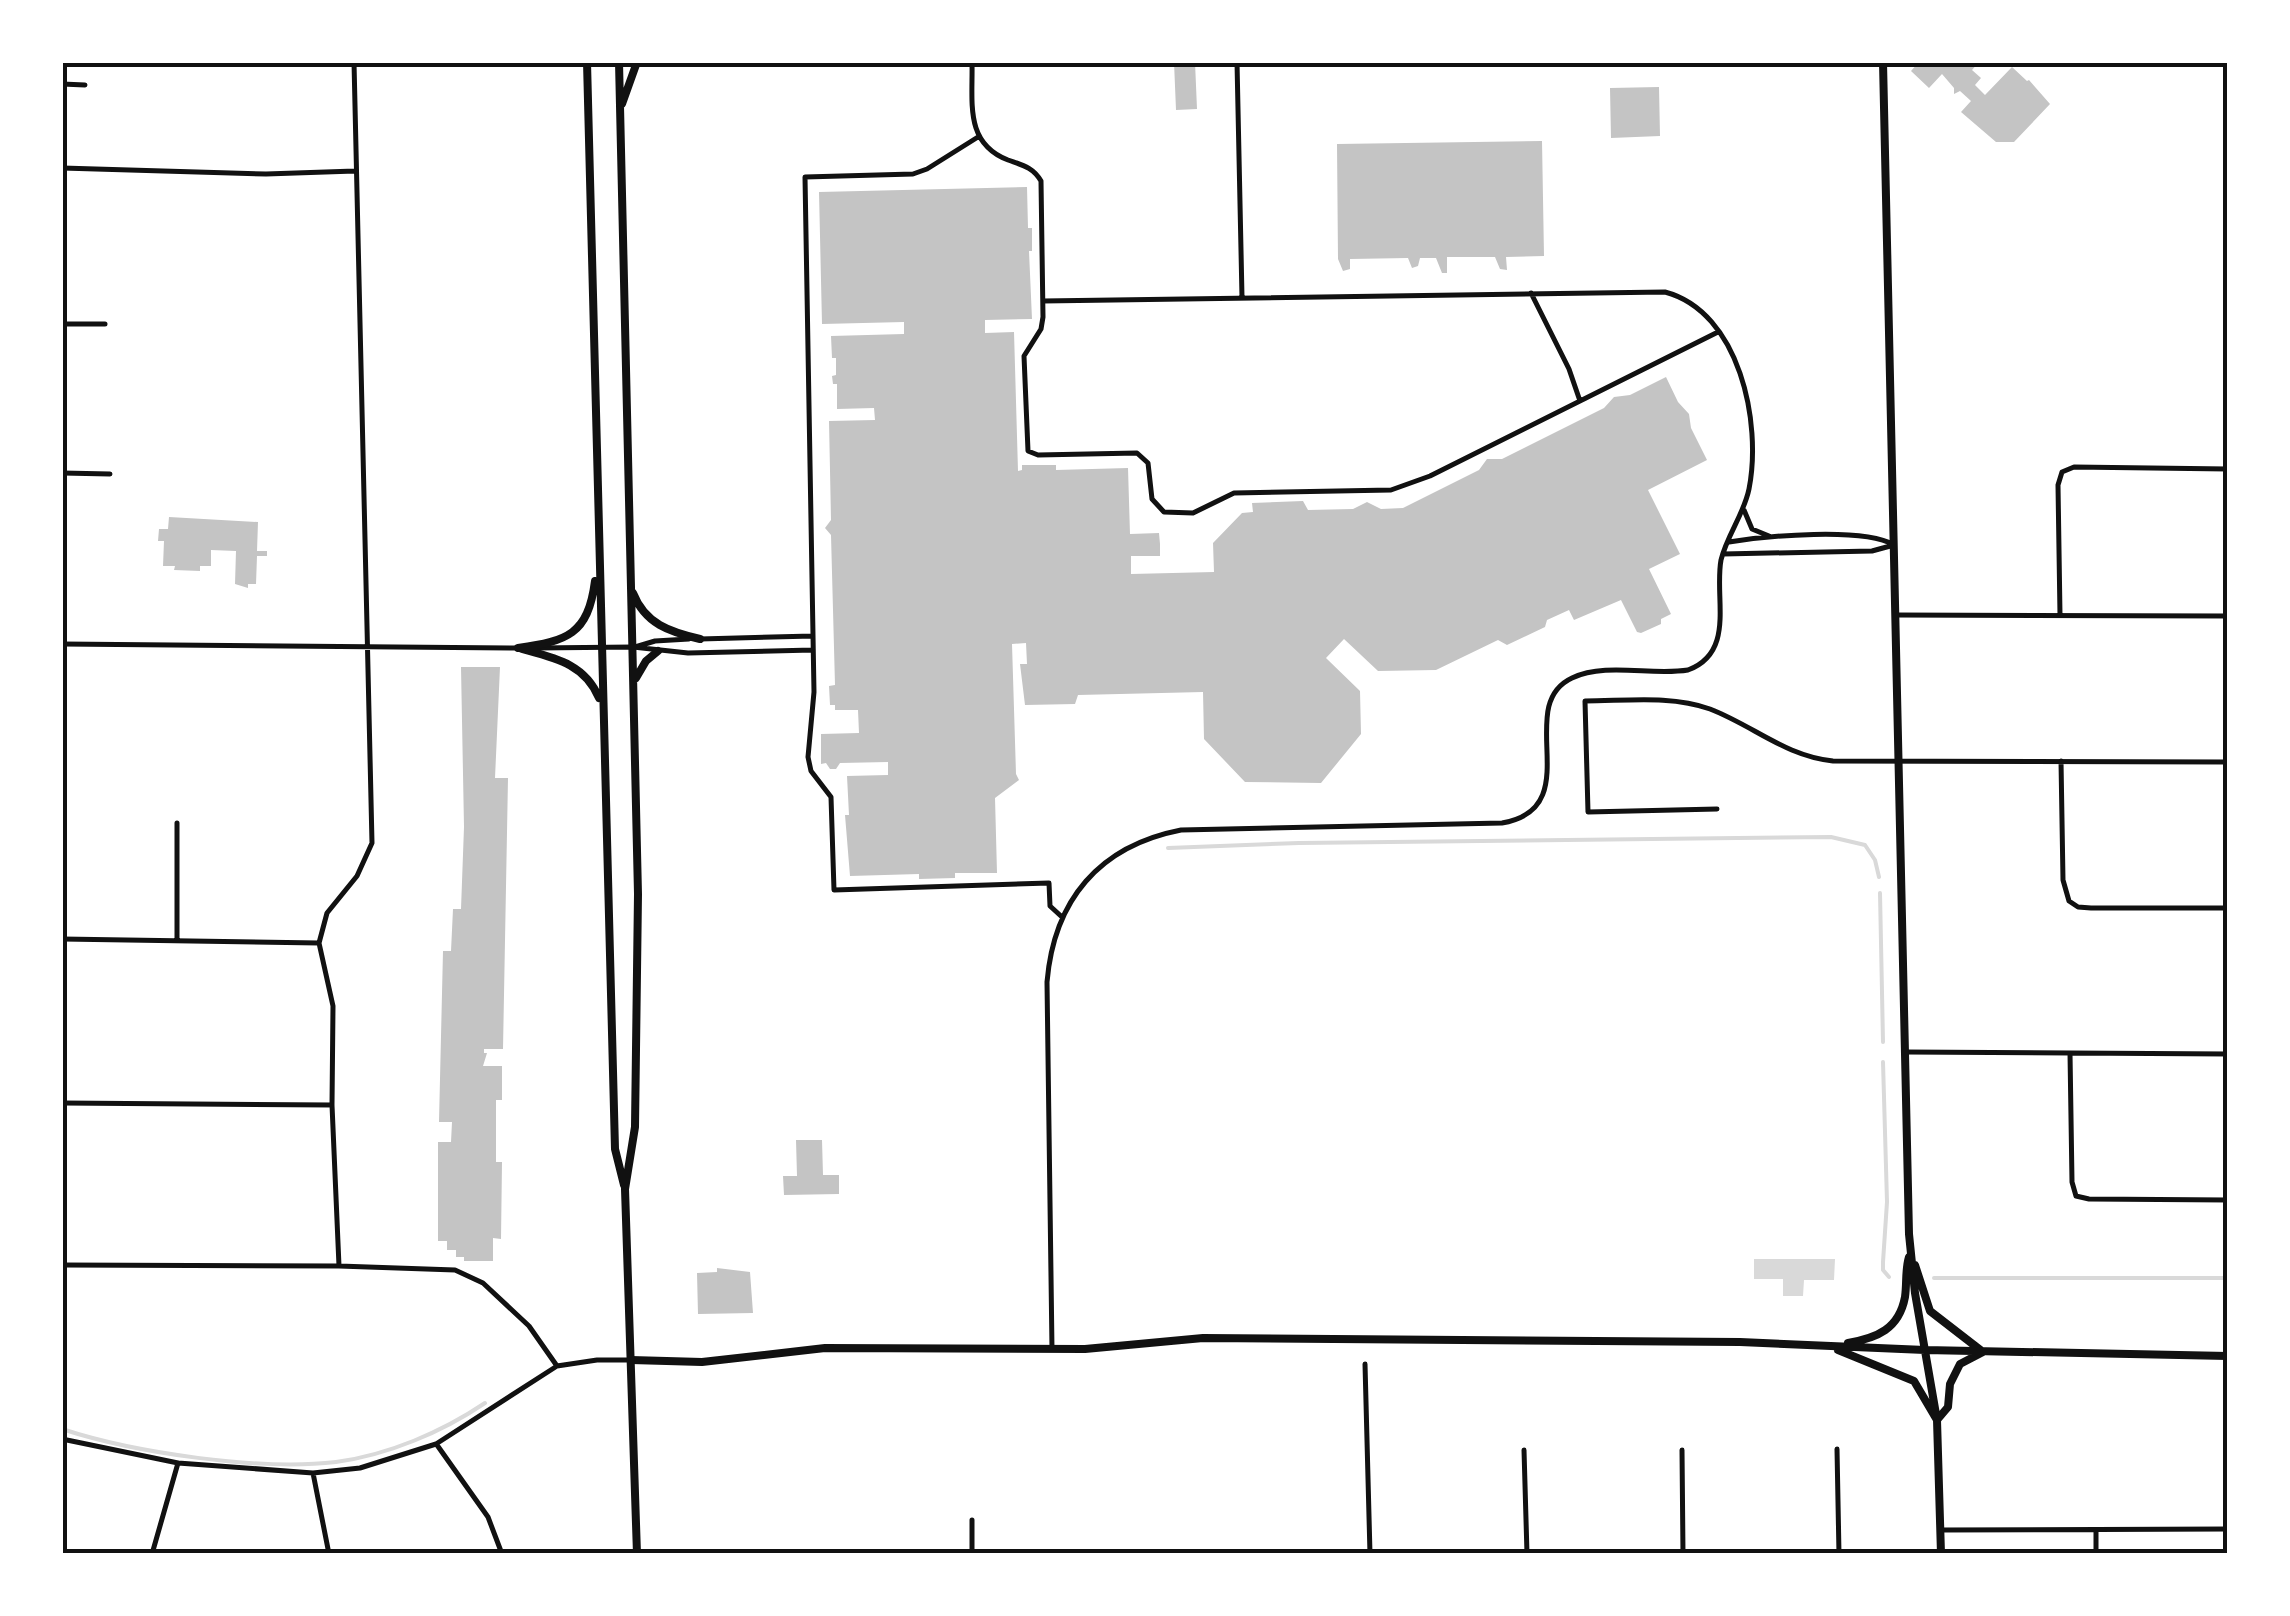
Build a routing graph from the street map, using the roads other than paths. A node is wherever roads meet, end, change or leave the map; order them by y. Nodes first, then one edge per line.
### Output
1 (354, 62) edge
2 (584, 62) edge
3 (618, 62) edge
4 (637, 62) edge
5 (972, 62) edge
6 (1237, 62) edge
7 (1883, 63) edge
8 (62, 84) edge
9 (85, 84) dead end
10 (620, 113) junction
11 (978, 135) junction
12 (62, 168) edge
13 (356, 171) junction
14 (1531, 293) junction
15 (1242, 296) junction
16 (1043, 302) junction
17 (62, 324) edge
18 (105, 324) dead end
19 (1718, 332) junction
20 (1580, 401) junction
21 (2228, 468) edge
22 (62, 474) edge
23 (110, 474) dead end
24 (1744, 510) junction
25 (1776, 537) junction
26 (1729, 542) junction
27 (1894, 545) junction
28 (1723, 554) junction
29 (599, 556) junction
30 (631, 586) junction
31 (2060, 614) junction
32 (1896, 615) junction
33 (2228, 616) edge
34 (812, 636) junction
35 (700, 639) junction
36 (62, 644) edge
37 (366, 648) junction
38 (518, 648) junction
39 (601, 648) junction
40 (632, 648) junction
41 (813, 650) junction
42 (658, 651) junction
43 (634, 682) junction
44 (603, 708) junction
45 (1900, 760) junction
46 (2062, 761) junction
47 (2228, 762) edge
48 (1717, 809) dead end
49 (176, 823) dead end
50 (2228, 908) edge
51 (1062, 916) junction
52 (62, 939) edge
53 (177, 939) junction
54 (318, 943) junction
55 (1906, 1052) junction
56 (2070, 1053) junction
57 (2228, 1054) edge
58 (62, 1103) edge
59 (332, 1105) junction
60 (626, 1189) junction
61 (2228, 1200) edge
62 (1910, 1252) junction
63 (62, 1264) edge
64 (340, 1266) junction
65 (1829, 1346) junction
66 (1052, 1349) junction
67 (1925, 1350) junction
68 (1983, 1352) junction
69 (2225, 1357) edge
70 (631, 1360) junction
71 (1366, 1364) dead end
72 (557, 1366) junction
73 (1937, 1420) junction
74 (62, 1439) edge
75 (436, 1444) junction
76 (1837, 1448) dead end
77 (1524, 1450) dead end
78 (1682, 1450) dead end
79 (178, 1464) junction
80 (313, 1473) junction
81 (972, 1520) dead end
82 (2228, 1529) edge
83 (1940, 1530) junction
84 (2096, 1530) junction
85 (152, 1554) edge
86 (329, 1554) edge
87 (502, 1554) edge
88 (637, 1554) edge
89 (972, 1554) edge
90 (1370, 1554) edge
91 (1527, 1554) edge
92 (1683, 1554) edge
93 (1838, 1554) edge
94 (1941, 1554) edge
95 (2096, 1554) edge

1 - 13 street
2 - 29 main road
3 - 10 main road
4 - 10 main road
5 - 11 street
6 - 15 street
7 - 27 main road
8 - 9 street
10 - 30 main road
11 - 16 street
11 - 34 street
12 - 13 street
13 - 37 street
14 - 15 street
14 - 19 street
14 - 20 street
15 - 16 street
16 - 20 street
17 - 18 street
19 - 20 street
19 - 24 street
21 - 31 street
22 - 23 street
24 - 25 street
24 - 26 street
25 - 26 street
25 - 27 street
26 - 28 street
27 - 28 street
27 - 32 main road
28 - 51 street
29 - 38 main road
29 - 39 main road
30 - 35 main road
30 - 40 main road
31 - 32 street
31 - 33 street
32 - 45 main road
34 - 35 street
34 - 41 street
35 - 40 street
36 - 37 street
37 - 38 street
37 - 54 street
38 - 39 street
38 - 44 main road
39 - 40 street
39 - 44 main road
40 - 42 street
40 - 43 main road
41 - 42 street
41 - 51 street
42 - 43 main road
43 - 60 main road
44 - 60 main road
45 - 46 street
45 - 48 street
45 - 55 main road
46 - 47 street
46 - 50 street
49 - 53 street
51 - 66 street
52 - 53 street
53 - 54 street
54 - 59 street
55 - 56 street
55 - 62 main road
56 - 57 street
56 - 61 street
58 - 59 street
59 - 64 street
60 - 70 main road
62 - 65 main road
62 - 67 main road
62 - 68 main road
63 - 64 street
64 - 72 street
65 - 66 main road
65 - 67 main road
65 - 73 main road
66 - 70 main road
67 - 68 main road
67 - 73 main road
68 - 69 main road
68 - 73 main road
70 - 72 street
70 - 88 main road
71 - 90 street
72 - 75 street
73 - 83 main road
74 - 79 street
75 - 80 street
75 - 87 street
76 - 93 street
77 - 91 street
78 - 92 street
79 - 80 street
79 - 85 street
80 - 86 street
81 - 89 street
82 - 84 street
83 - 84 street
83 - 94 main road
84 - 95 street

